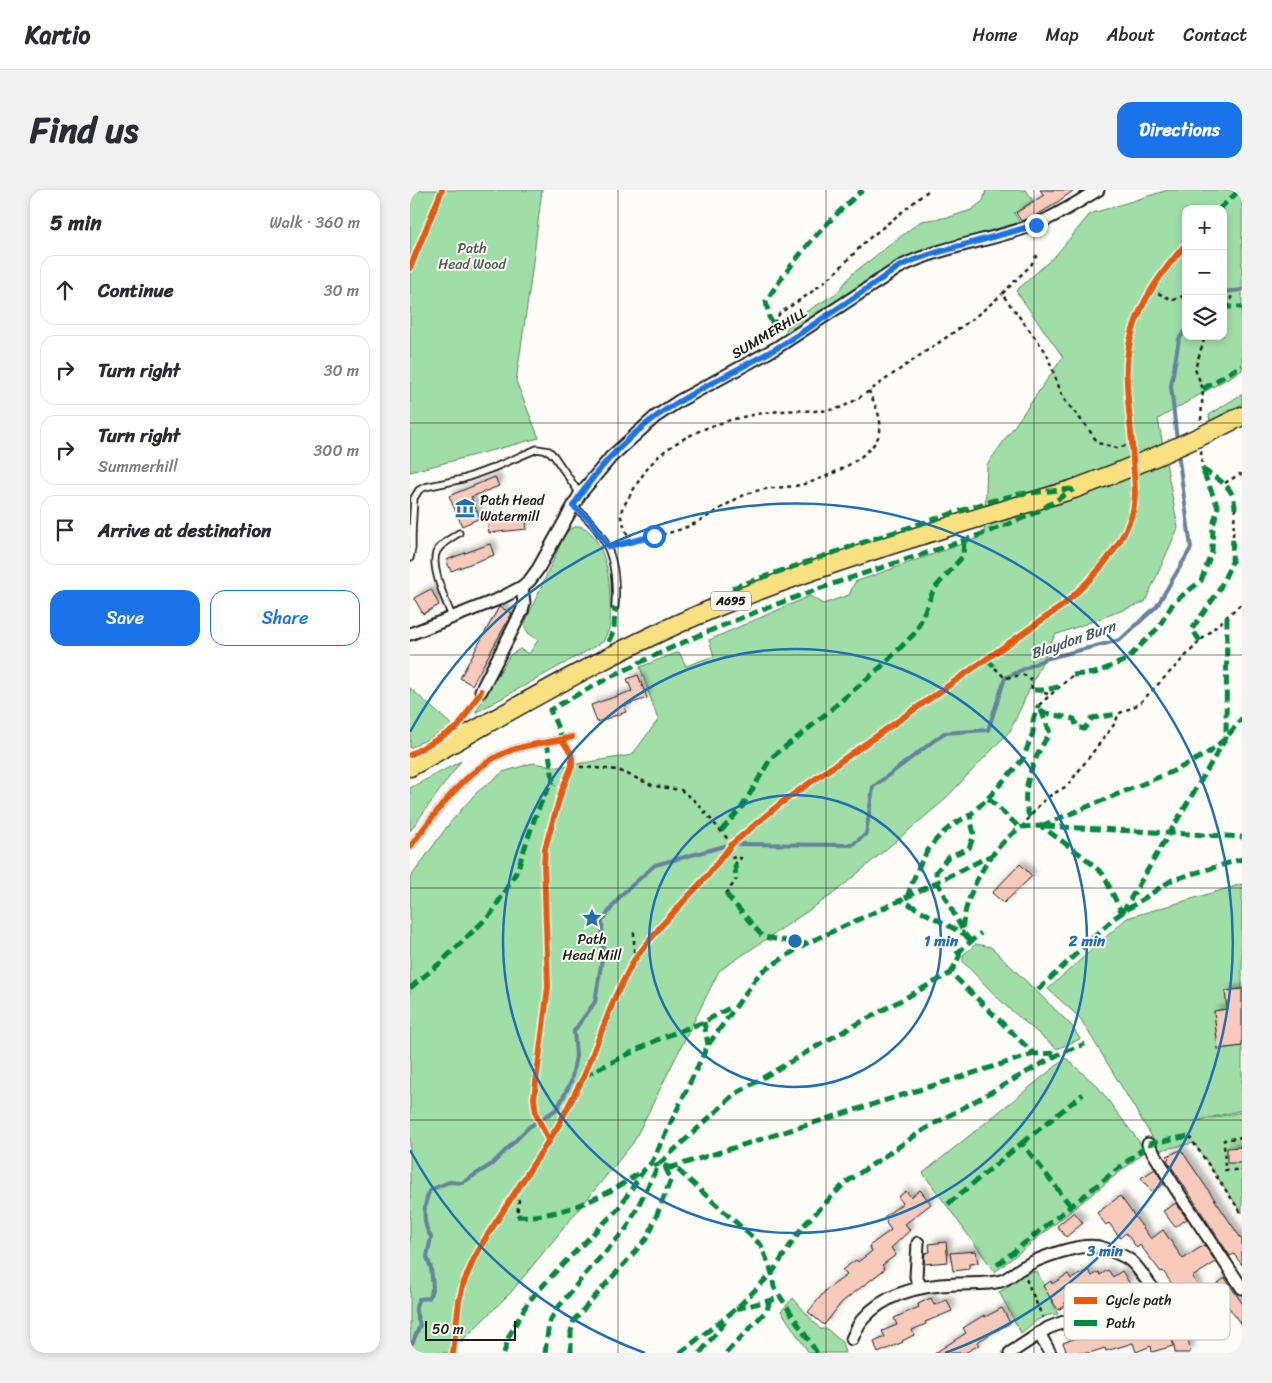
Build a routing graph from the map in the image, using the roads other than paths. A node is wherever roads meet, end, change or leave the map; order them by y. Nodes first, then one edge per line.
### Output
1 (1098, 190) edge
2 (1242, 416) edge
3 (580, 494) junction
4 (573, 506) junction
5 (411, 532) edge
6 (459, 533) dead end
7 (410, 558) edge
8 (522, 587) junction
9 (615, 607) dead end
10 (452, 617) junction
11 (410, 634) edge
12 (481, 691) dead end
13 (572, 737) dead end
14 (410, 767) edge
15 (410, 847) edge
16 (1146, 1146) dead end
17 (918, 1242) dead end
18 (1150, 1283) edge
19 (921, 1287) junction
20 (1242, 1288) edge
21 (1064, 1322) edge
22 (1043, 1331) junction
23 (852, 1339) dead end
24 (1010, 1353) edge
25 (1050, 1353) edge

1 - 3 street, SUMMERHILL
2 - 14 main road, A695
3 - 4 street, SUMMERHILL
3 - 5 lane
4 - 8 street, SUMMERHILL
4 - 9 lane
5 - 7 lane
6 - 10 lane
8 - 10 street
8 - 12 street
10 - 11 street
13 - 15 lane
16 - 20 street
17 - 19 street
18 - 19 street
19 - 23 street
21 - 22 street
22 - 24 street
22 - 25 street

